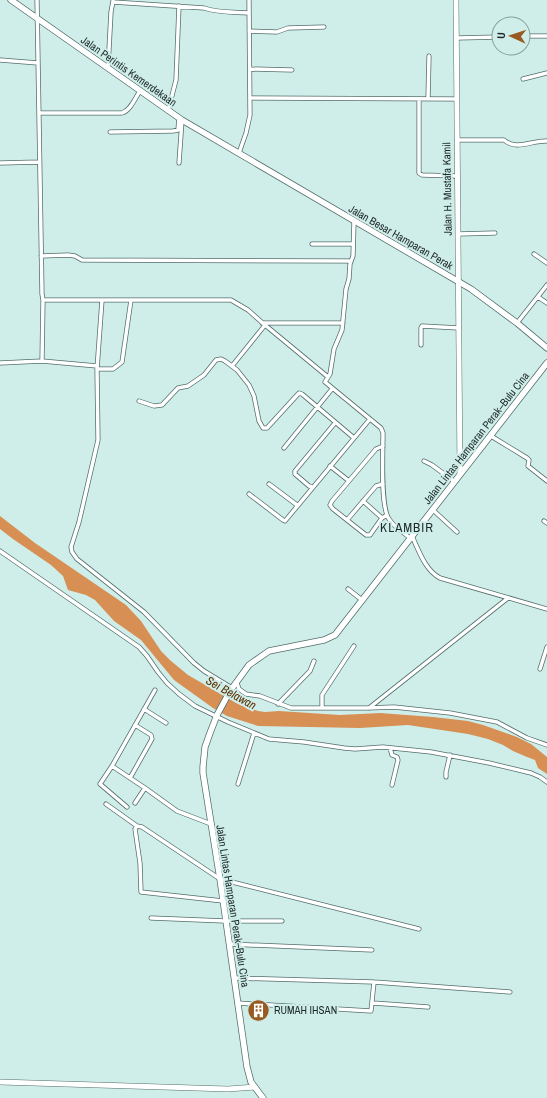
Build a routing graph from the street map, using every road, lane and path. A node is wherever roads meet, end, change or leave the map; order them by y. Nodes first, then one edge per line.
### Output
1 (11, 0) edge
2 (37, 0) edge
3 (160, 0) edge
4 (249, 0) edge
5 (456, 0) edge
6 (113, 1) edge
7 (160, 5) junction
8 (179, 6) junction
9 (249, 13) junction
10 (38, 20) junction
11 (324, 27) dead end
12 (249, 31) junction
13 (531, 36) edge
14 (547, 36) edge
15 (491, 37) edge
16 (456, 38) junction
17 (429, 56) dead end
18 (0, 60) edge
19 (38, 63) junction
20 (108, 68) junction
21 (250, 69) junction
22 (292, 70) dead end
23 (547, 73) edge
24 (523, 79) dead end
25 (140, 91) junction
26 (250, 98) junction
27 (419, 99) junction
28 (428, 99) junction
29 (457, 99) junction
30 (168, 111) junction
31 (38, 113) junction
32 (180, 119) junction
33 (110, 132) dead end
34 (456, 140) junction
35 (547, 141) edge
36 (238, 153) junction
37 (39, 162) junction
38 (0, 163) edge
39 (179, 163) dead end
40 (457, 176) junction
41 (354, 221) junction
42 (495, 233) dead end
43 (458, 234) junction
44 (312, 244) dead end
45 (354, 244) junction
46 (534, 254) dead end
47 (41, 256) junction
48 (351, 261) junction
49 (547, 263) edge
50 (458, 281) junction
51 (547, 285) edge
52 (538, 297) junction
53 (43, 300) junction
54 (102, 300) junction
55 (132, 300) junction
56 (547, 303) edge
57 (343, 323) junction
58 (517, 323) junction
59 (264, 324) junction
60 (459, 328) junction
61 (421, 345) dead end
62 (547, 348) edge
63 (42, 362) junction
64 (0, 363) edge
65 (547, 363) edge
66 (232, 366) junction
67 (97, 367) junction
68 (328, 377) junction
69 (332, 389) junction
70 (139, 401) dead end
71 (317, 407) junction
72 (370, 419) junction
73 (335, 423) junction
74 (491, 436) junction
75 (354, 438) junction
76 (383, 446) junction
77 (284, 448) dead end
78 (424, 461) dead end
79 (330, 466) junction
80 (460, 474) junction
81 (349, 481) junction
82 (547, 481) edge
83 (456, 482) junction
84 (269, 484) dead end
85 (383, 484) junction
86 (312, 487) junction
87 (249, 494) dead end
88 (363, 501) junction
89 (297, 505) junction
90 (433, 510) junction
91 (387, 515) junction
92 (382, 518) junction
93 (347, 520) junction
94 (457, 532) dead end
95 (411, 537) junction
96 (0, 551) edge
97 (348, 589) dead end
98 (508, 598) junction
99 (362, 600) junction
100 (547, 609) edge
101 (354, 646) dead end
102 (547, 647) edge
103 (314, 661) dead end
104 (540, 669) dead end
105 (236, 682) junction
106 (231, 689) junction
107 (155, 690) dead end
108 (278, 704) junction
109 (322, 708) junction
110 (368, 708) junction
111 (144, 710) junction
112 (216, 716) junction
113 (166, 723) dead end
114 (135, 725) junction
115 (254, 733) junction
116 (547, 745) edge
117 (390, 748) junction
118 (450, 755) junction
119 (112, 766) junction
120 (446, 777) dead end
121 (130, 778) junction
122 (547, 782) edge
123 (238, 784) dead end
124 (392, 785) dead end
125 (145, 788) junction
126 (135, 803) dead end
127 (106, 804) dead end
128 (127, 807) dead end
129 (211, 824) junction
130 (137, 826) junction
131 (220, 879) junction
132 (223, 901) junction
133 (151, 918) dead end
134 (225, 921) junction
135 (282, 921) dead end
136 (420, 929) dead end
137 (229, 944) junction
138 (372, 950) dead end
139 (234, 978) junction
140 (374, 982) junction
141 (510, 992) dead end
142 (238, 1003) junction
143 (373, 1003) junction
144 (428, 1007) dead end
145 (0, 1082) edge
146 (255, 1087) junction
147 (263, 1098) edge

1 - 10 main road, Jalan Perintis Kemerdekaan
2 - 10 street
3 - 7 street
4 - 9 street
5 - 16 street, Jalan H. Mustafa Kamil
6 - 7 street
6 - 20 street
7 - 8 street
8 - 9 street
8 - 30 street
9 - 12 street
10 - 19 street
10 - 20 main road, Jalan Perintis Kemerdekaan
11 - 12 street
12 - 21 street
13 - 14 street
15 - 16 street
16 - 29 street, Jalan H. Mustafa Kamil
17 - 28 street
18 - 19 street
19 - 31 street
20 - 25 main road, Jalan Perintis Kemerdekaan
21 - 22 street
21 - 26 street
23 - 24 street
25 - 30 main road, Jalan Perintis Kemerdekaan
25 - 31 street
26 - 27 street
26 - 36 street
27 - 28 street
27 - 40 street
28 - 29 street
29 - 34 street, Jalan H. Mustafa Kamil
30 - 32 main road, Jalan Perintis Kemerdekaan
31 - 37 street
32 - 33 street
32 - 36 main road, Jalan Perintis Kemerdekaan
32 - 39 street
34 - 35 street
34 - 40 street, Jalan H. Mustafa Kamil
36 - 41 main road, Jalan Besar Hamparan Perak
37 - 38 street
37 - 47 street
40 - 43 street, Jalan H. Mustafa Kamil
41 - 45 street
41 - 50 main road, Jalan Besar Hamparan Perak
42 - 43 street
43 - 50 street, Jalan H. Mustafa Kamil
44 - 45 street
45 - 48 street
46 - 49 street
47 - 48 street
47 - 53 street
48 - 57 street
50 - 58 main road, Jalan Besar Hamparan Perak
50 - 60 street, Jalan H. Mustafa Kamil
51 - 52 street
52 - 56 street
52 - 58 street
53 - 54 street
53 - 63 street
54 - 55 street
54 - 67 street
55 - 59 street
55 - 67 street
57 - 59 street
57 - 68 street
58 - 62 main road, Jalan Besar Hamparan Perak
59 - 66 street
59 - 68 street
60 - 61 street
60 - 80 street, Jalan H. Mustafa Kamil
63 - 64 street
63 - 67 street
65 - 74 main road, Jalan Lintas Hamparan Perak–Bulu Cina
66 - 70 street
66 - 71 street
67 - 106 street
68 - 69 street
69 - 71 street
69 - 72 street
71 - 73 street
71 - 77 street
72 - 75 street
72 - 76 street
73 - 75 street
73 - 86 street
74 - 80 main road, Jalan Lintas Hamparan Perak–Bulu Cina
74 - 82 street
75 - 79 street
76 - 81 street
76 - 85 street
78 - 83 street
79 - 81 street
79 - 86 street
80 - 83 main road, Jalan Lintas Hamparan Perak–Bulu Cina
81 - 93 street
83 - 90 main road, Jalan Lintas Hamparan Perak–Bulu Cina
84 - 89 street
85 - 88 street
85 - 91 street
86 - 89 street
87 - 89 street
88 - 92 street
88 - 93 street
90 - 94 street
90 - 95 main road, Jalan Lintas Hamparan Perak–Bulu Cina
91 - 92 street
91 - 95 street
92 - 93 street
95 - 98 street
95 - 99 main road, Jalan Lintas Hamparan Perak–Bulu Cina
96 - 112 street
97 - 99 street
98 - 100 street
98 - 110 street
99 - 105 main road, Jalan Lintas Hamparan Perak–Bulu Cina
101 - 109 street
102 - 104 street
103 - 108 street
105 - 106 main road, Jalan Lintas Hamparan Perak–Bulu Cina
105 - 108 street
106 - 112 main road, Jalan Lintas Hamparan Perak–Bulu Cina
107 - 111 street
108 - 109 street
109 - 110 street
110 - 116 street
111 - 113 street
111 - 114 street
112 - 115 street
112 - 129 main road, Jalan Lintas Hamparan Perak–Bulu Cina
114 - 119 street
114 - 121 street
115 - 117 street
115 - 123 street
117 - 118 street
117 - 124 street
118 - 120 street
118 - 122 street
119 - 121 street
119 - 128 street
121 - 125 street
125 - 126 street
125 - 129 street
127 - 130 street
129 - 131 main road, Jalan Lintas Hamparan Perak–Bulu Cina
130 - 131 street
130 - 132 street
131 - 132 main road, Jalan Lintas Hamparan Perak–Bulu Cina
131 - 136 street
132 - 134 main road, Jalan Lintas Hamparan Perak–Bulu Cina
133 - 134 street
134 - 135 street
134 - 137 main road, Jalan Lintas Hamparan Perak–Bulu Cina
137 - 138 street
137 - 139 main road, Jalan Lintas Hamparan Perak–Bulu Cina
139 - 140 street
139 - 142 main road, Jalan Lintas Hamparan Perak–Bulu Cina
140 - 141 street
140 - 143 street
142 - 143 street
142 - 146 main road, Jalan Lintas Hamparan Perak–Bulu Cina
143 - 144 street
145 - 146 street
146 - 147 main road, Jalan Lintas Hamparan Perak–Bulu Cina

